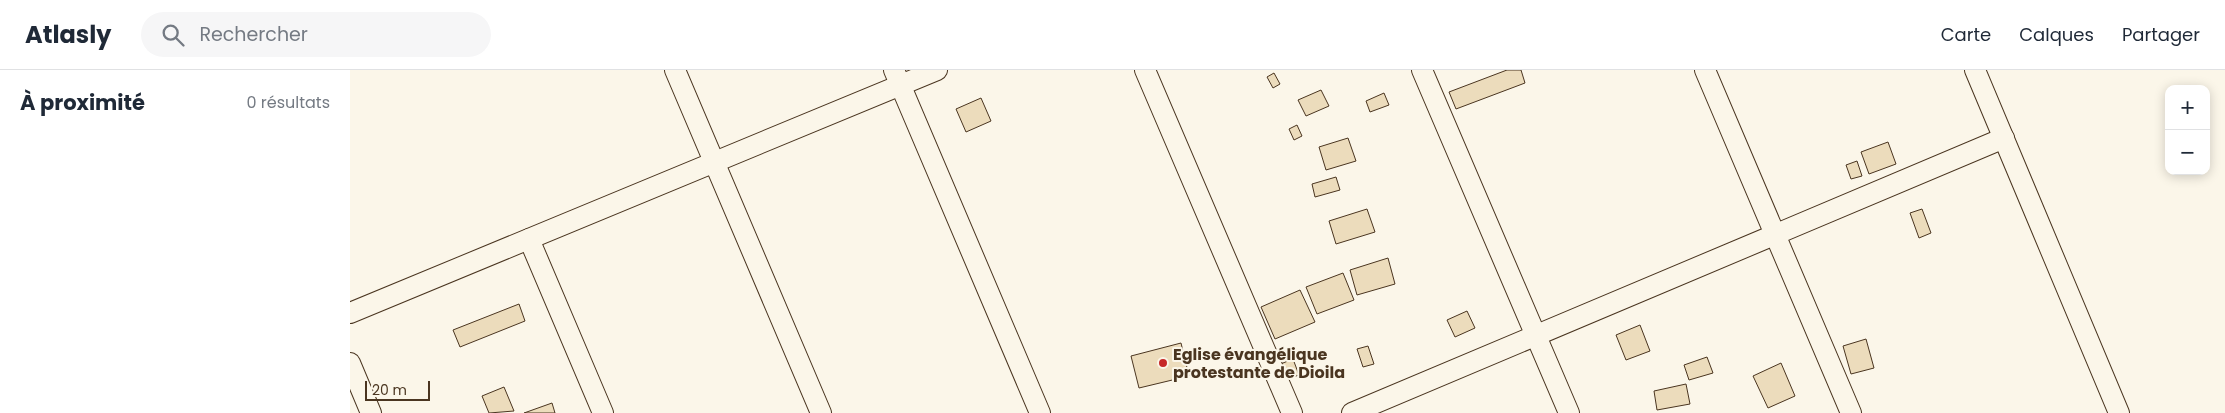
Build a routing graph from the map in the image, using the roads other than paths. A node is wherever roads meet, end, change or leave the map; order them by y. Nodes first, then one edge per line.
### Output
1 (675, 70) edge
2 (937, 70) edge
3 (1145, 70) edge
4 (1422, 70) edge
5 (1705, 70) edge
6 (1975, 70) edge
7 (897, 78) edge
8 (2004, 138) junction
9 (714, 162) junction
10 (1775, 234) junction
11 (529, 239) junction
12 (350, 312) edge
13 (1536, 336) junction
14 (350, 363) edge
15 (371, 413) edge
16 (603, 413) edge
17 (821, 413) edge
18 (1040, 413) edge
19 (1292, 413) edge
20 (1352, 413) edge
21 (1569, 413) edge
22 (1851, 413) edge
23 (2119, 413) edge

1 - 9 street
2 - 7 street
3 - 19 street
4 - 13 street
5 - 10 street
6 - 8 street
7 - 9 street
7 - 18 street
8 - 10 street
8 - 23 street
9 - 11 street
9 - 17 street
10 - 13 street
10 - 22 street
11 - 12 street
11 - 16 street
13 - 20 street
13 - 21 street
14 - 15 street

